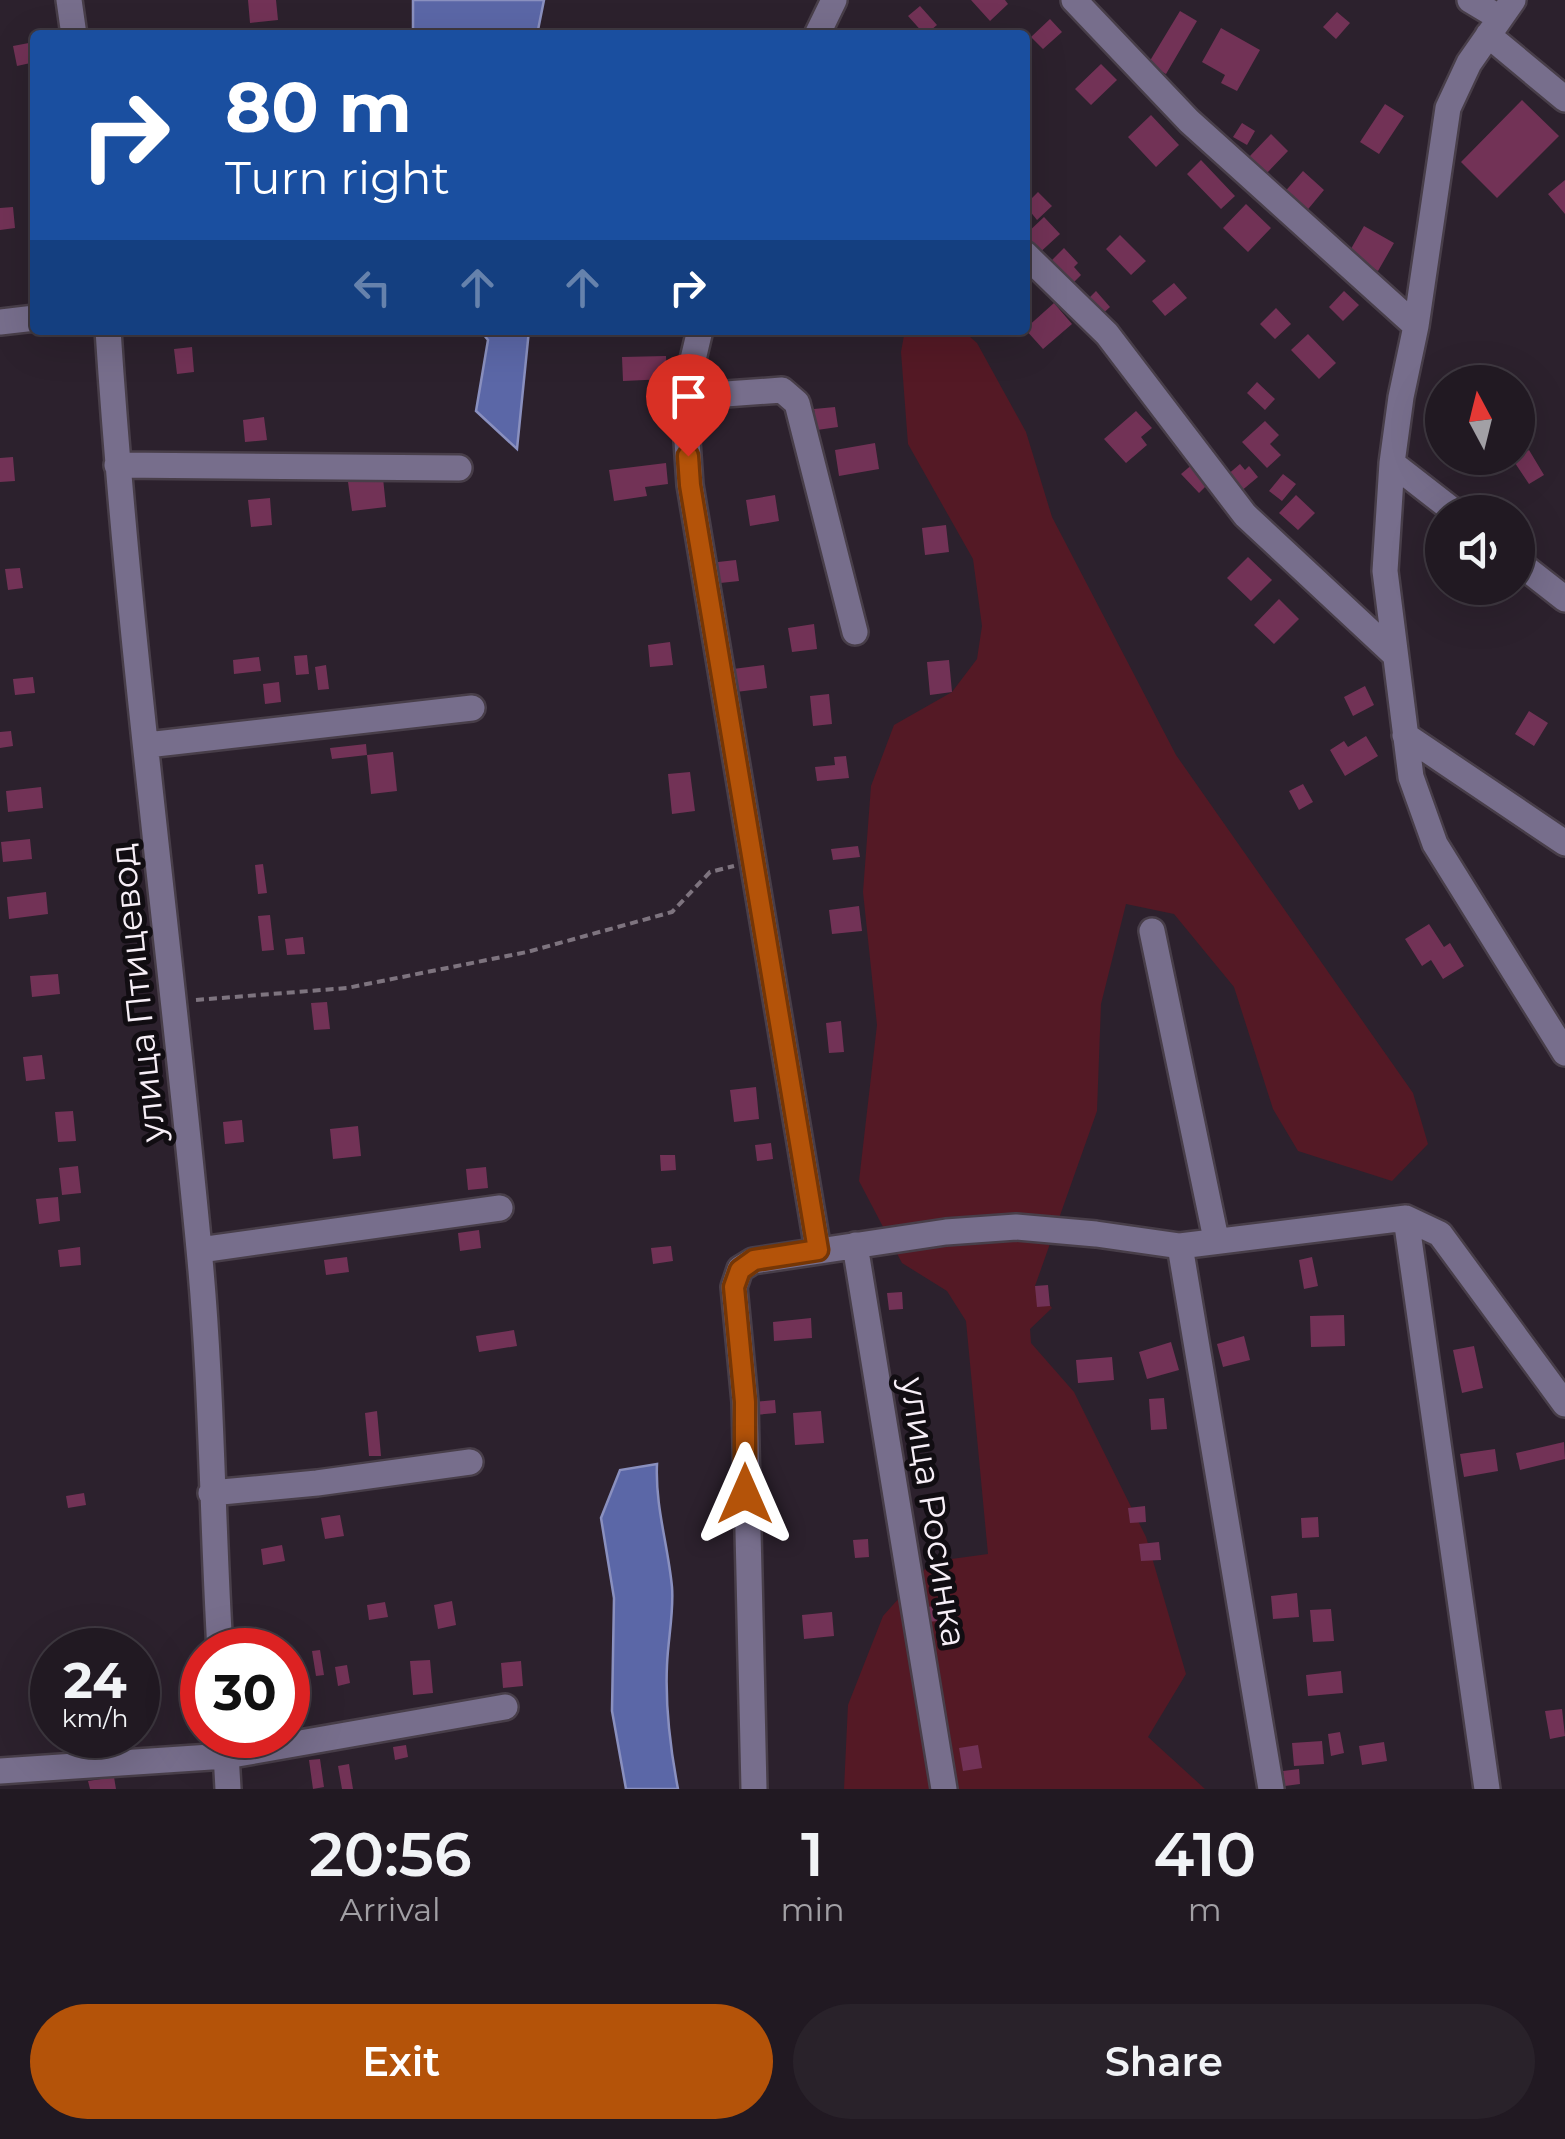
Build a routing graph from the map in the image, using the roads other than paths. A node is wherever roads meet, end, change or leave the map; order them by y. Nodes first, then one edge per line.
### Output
1 (69, 0) edge
2 (834, 0) edge
3 (1074, 0) edge
4 (1470, 0) edge
5 (1500, 18) edge
6 (73, 30) edge
7 (822, 30) edge
8 (1565, 100) edge
9 (1030, 259) edge
10 (30, 319) edge
11 (0, 322) edge
12 (1416, 326) junction
13 (108, 335) edge
14 (699, 335) edge
15 (684, 397) junction
16 (1392, 463) junction
17 (116, 465) junction
18 (459, 468) dead end
19 (1432, 495) edge
20 (1535, 575) edge
21 (1565, 599) edge
22 (856, 632) dead end
23 (1393, 653) junction
24 (472, 708) dead end
25 (1404, 735) junction
26 (147, 745) junction
27 (1565, 843) edge
28 (1152, 930) dead end
29 (1565, 1052) edge
30 (500, 1208) dead end
31 (1406, 1218) junction
32 (1216, 1239) junction
33 (855, 1245) junction
34 (1180, 1246) junction
35 (200, 1250) junction
36 (818, 1250) junction
37 (1565, 1404) edge
38 (470, 1462) dead end
39 (211, 1492) junction
40 (219, 1628) edge
41 (505, 1707) dead end
42 (310, 1734) edge
43 (180, 1751) edge
44 (226, 1758) edge
45 (0, 1771) edge
46 (228, 1789) edge
47 (754, 1789) edge
48 (944, 1789) edge
49 (1271, 1789) edge
50 (1486, 1789) edge

1 - 6 street
2 - 7 street
3 - 12 street
4 - 5 street
5 - 8 street
5 - 12 street
9 - 23 street
10 - 11 street
12 - 16 street
13 - 17 street, улица Птицевод
14 - 15 street
15 - 22 street
15 - 36 street
16 - 19 street
16 - 23 street
17 - 18 street
17 - 26 street, улица Птицевод
20 - 21 street
23 - 25 street
24 - 26 street
25 - 27 street
25 - 29 street
26 - 35 street, улица Птицевод
28 - 32 street
30 - 35 street
31 - 32 street
31 - 37 street
31 - 50 street
32 - 34 street
33 - 34 street
33 - 36 street
33 - 48 street, улица Росинка
34 - 49 street
35 - 39 street, улица Птицевод
36 - 47 street
38 - 39 street
39 - 40 street, улица Птицевод
41 - 42 street
43 - 45 street
44 - 46 street

